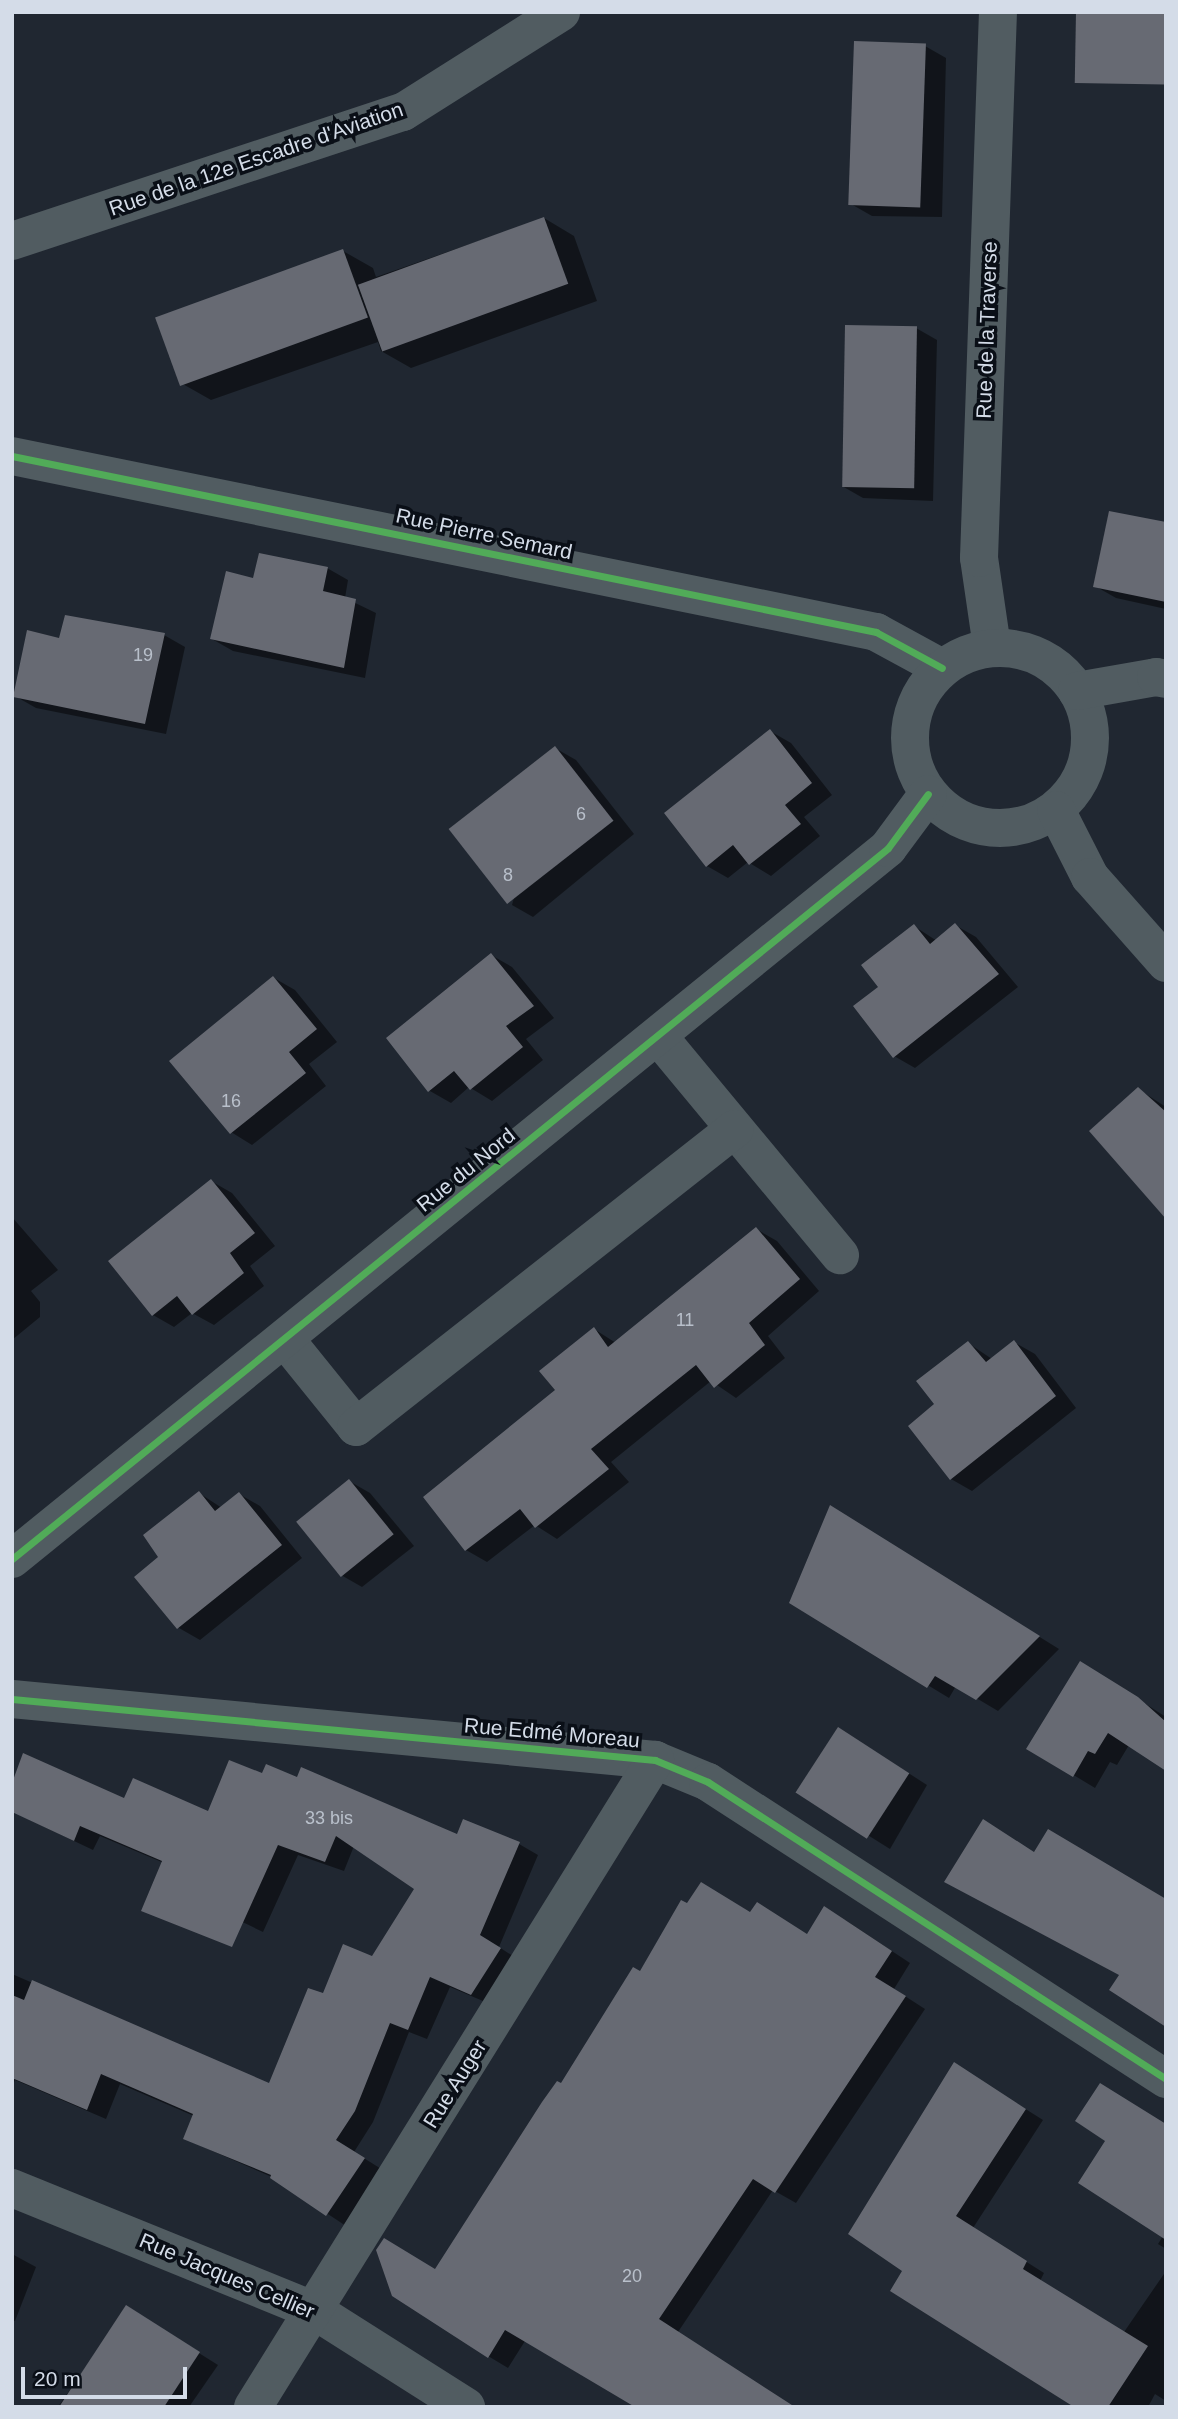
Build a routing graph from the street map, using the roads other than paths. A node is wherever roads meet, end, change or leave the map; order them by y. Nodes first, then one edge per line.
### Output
1 (561, 12) edge
2 (998, 12) edge
3 (12, 241) edge
4 (12, 456) edge
5 (992, 647) junction
6 (942, 668) junction
7 (1166, 680) edge
8 (1077, 691) junction
9 (928, 794) junction
10 (1056, 810) junction
11 (1166, 963) edge
12 (659, 1036) junction
13 (735, 1129) junction
14 (840, 1255) dead end
15 (285, 1339) junction
16 (12, 1559) edge
17 (12, 1699) edge
18 (655, 1760) junction
19 (1166, 2079) edge
20 (12, 2188) edge
21 (315, 2311) junction
22 (253, 2407) edge
23 (466, 2407) edge

1 - 3 street, Rue de la 12e Escadre d'Aviation
2 - 5 street, Rue de la Traverse
4 - 6 street, Rue Pierre Semard
5 - 6 street
5 - 8 street
6 - 9 street
7 - 8 street
8 - 10 street
9 - 10 street
9 - 12 street, Rue du Nord
10 - 11 street
12 - 13 street
12 - 15 street, Rue du Nord
13 - 14 street
13 - 15 street
15 - 16 street, Rue du Nord
17 - 18 street, Rue Edmé Moreau
18 - 19 street, Rue Edmé Moreau
18 - 21 street, Rue Auger
20 - 21 street, Rue Jacques Cellier
21 - 22 street, Rue Auger
21 - 23 street, Rue Jacques Cellier

